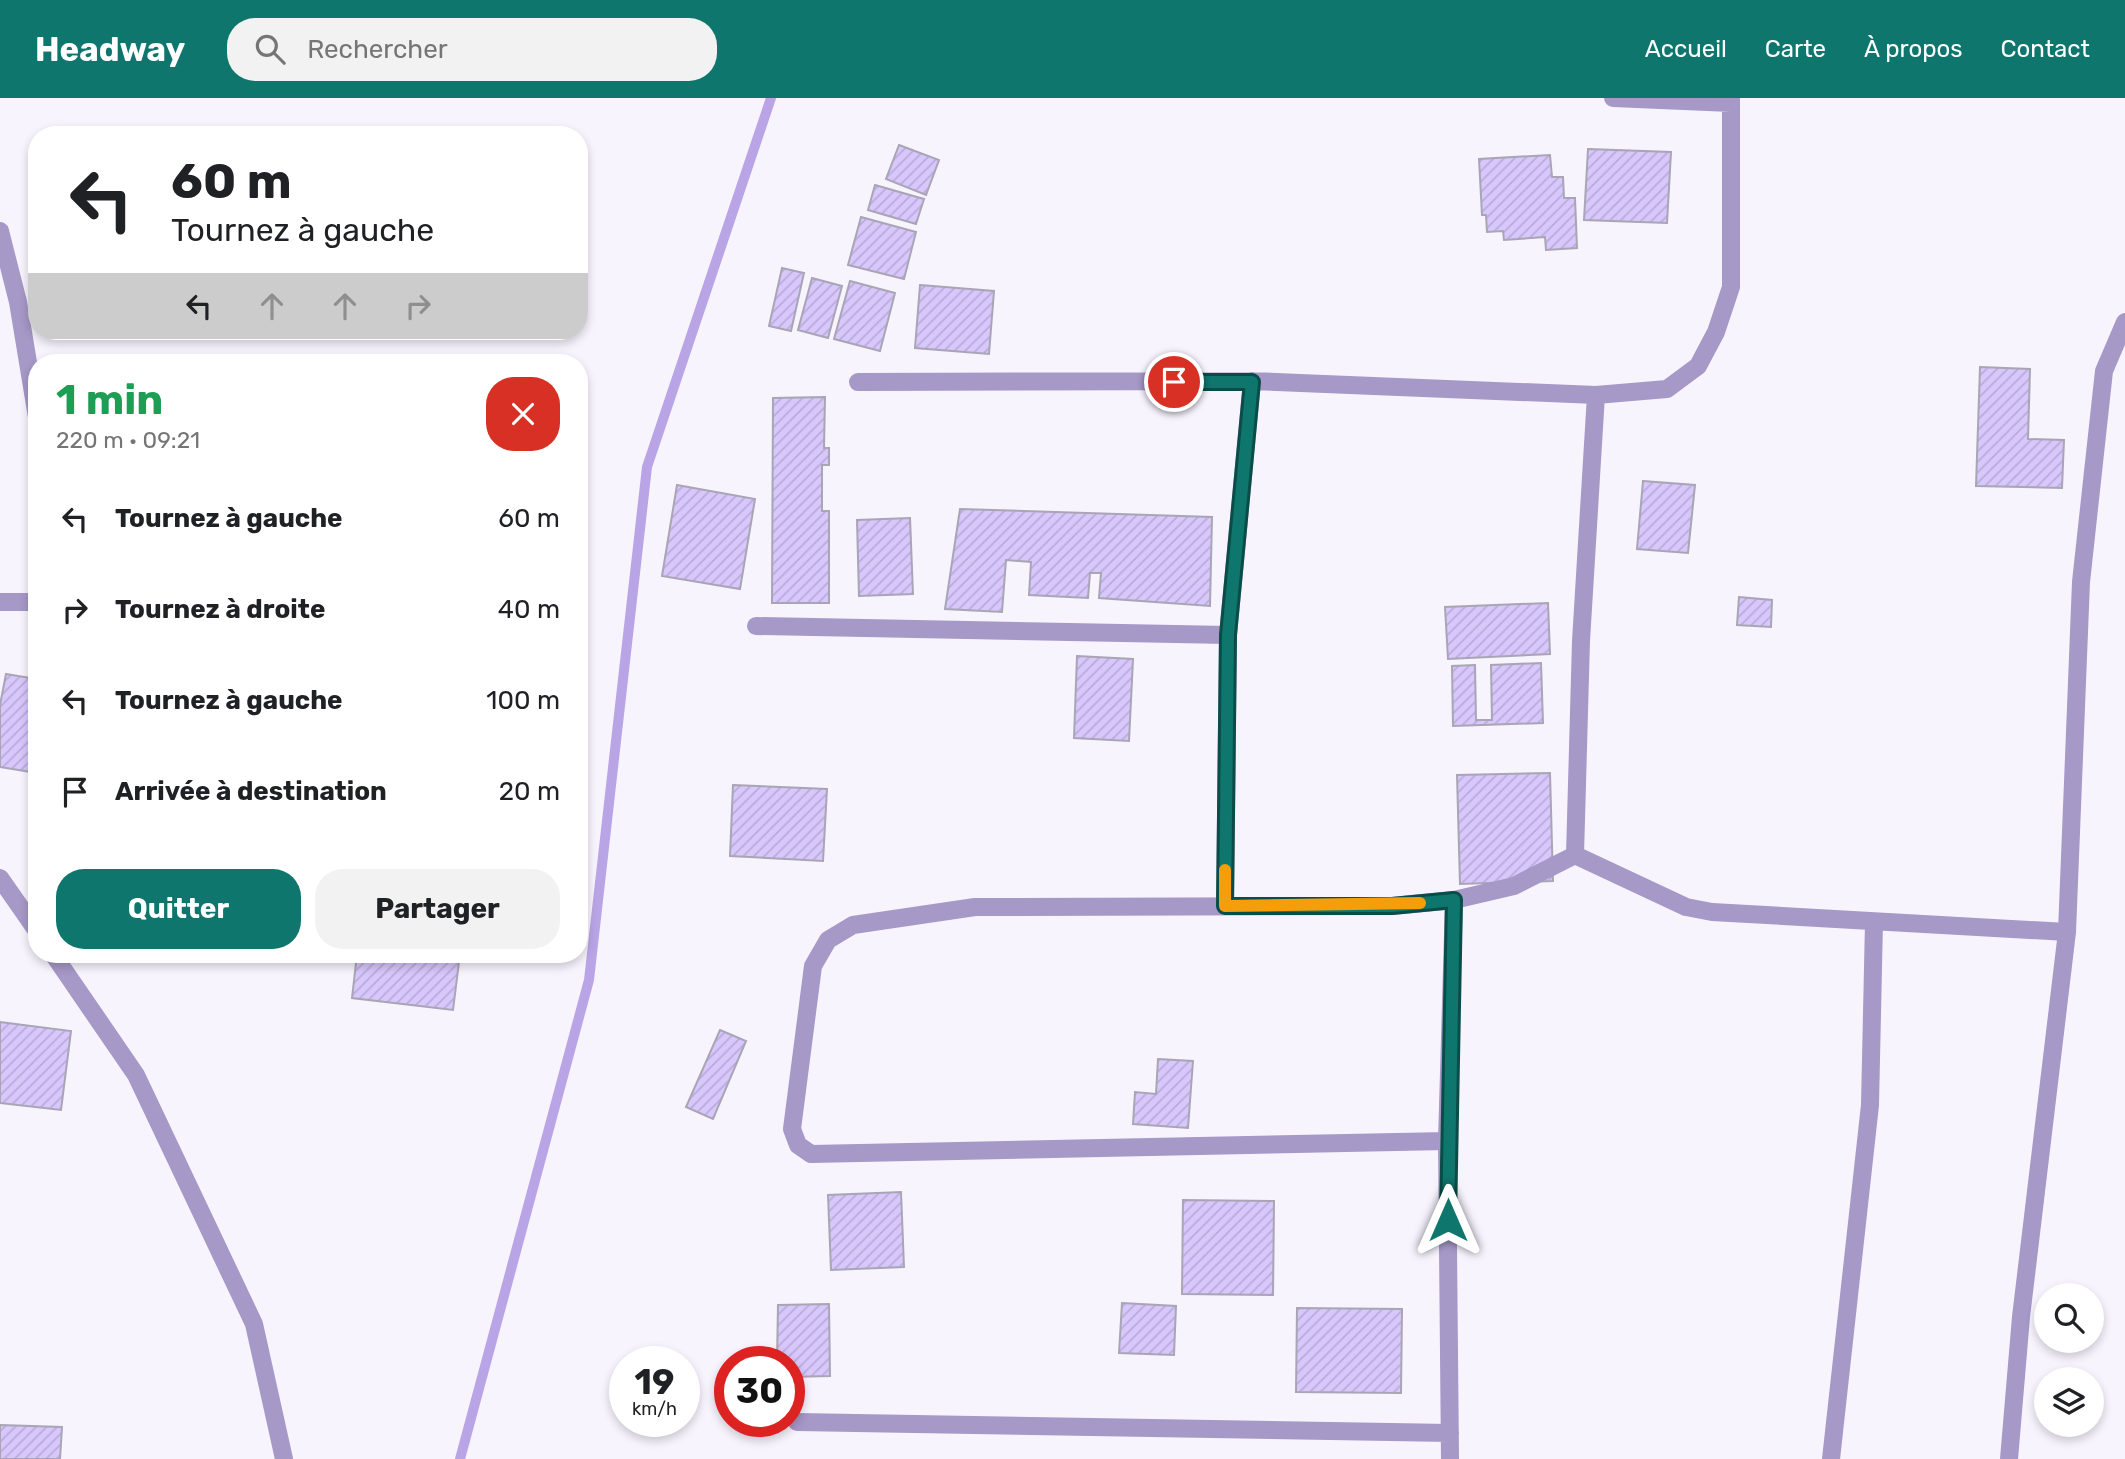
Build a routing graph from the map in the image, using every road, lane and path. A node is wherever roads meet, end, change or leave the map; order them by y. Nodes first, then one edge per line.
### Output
1 (1613, 98) edge
2 (1731, 100) edge
3 (0, 231) edge
4 (2125, 322) edge
5 (28, 363) edge
6 (858, 382) dead end
7 (1252, 382) junction
8 (1596, 395) junction
9 (28, 601) edge
10 (0, 602) edge
11 (756, 626) dead end
12 (1228, 635) junction
13 (1575, 855) junction
14 (0, 878) edge
15 (1454, 900) junction
16 (1225, 906) junction
17 (28, 918) edge
18 (1874, 922) junction
19 (2067, 932) junction
20 (59, 963) edge
21 (1447, 1141) junction
22 (805, 1422) edge
23 (1450, 1433) junction
24 (284, 1459) edge
25 (1450, 1459) edge
26 (1831, 1459) edge
27 (2009, 1459) edge

1 - 2 street
2 - 8 street
3 - 5 street
4 - 19 street
6 - 7 street
7 - 8 street
7 - 12 street
8 - 13 street
9 - 10 street
11 - 12 street
12 - 16 street
13 - 15 street
13 - 18 street
14 - 17 street
15 - 16 street
15 - 21 street
16 - 21 street
18 - 19 street
18 - 26 street
19 - 27 street
20 - 24 street
21 - 23 street
22 - 23 street
23 - 25 street

